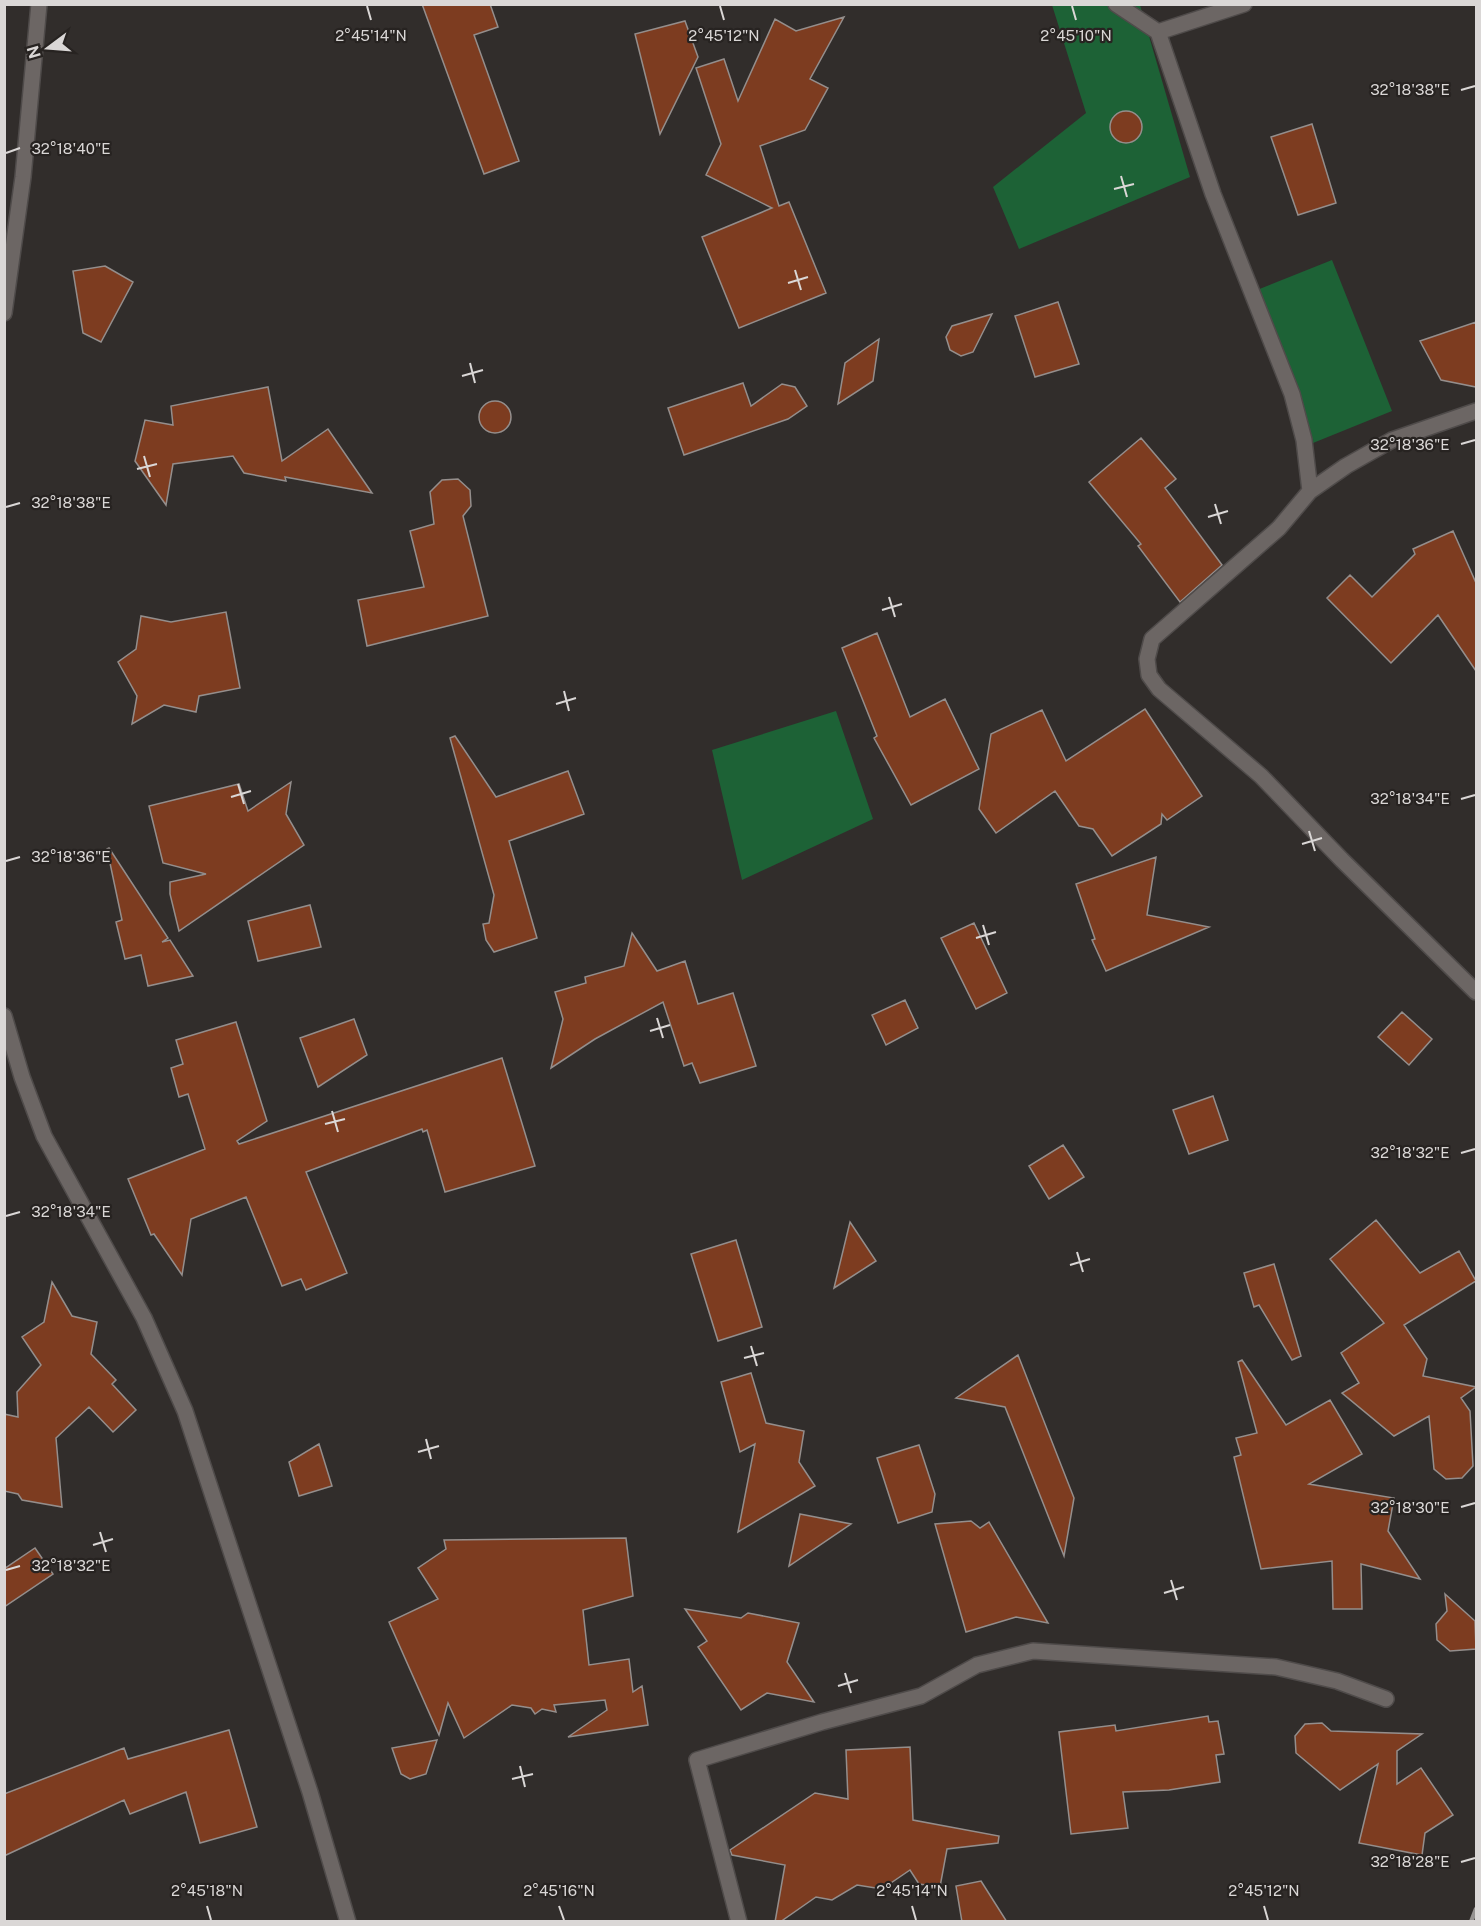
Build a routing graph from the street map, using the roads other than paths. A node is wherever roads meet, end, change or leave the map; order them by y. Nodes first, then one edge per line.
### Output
1 (39, 4) edge
2 (1116, 4) edge
3 (1244, 4) edge
4 (1158, 32) junction
5 (4, 313) edge
6 (1476, 411) edge
7 (1310, 491) junction
8 (1476, 992) edge
9 (4, 1016) edge
10 (1386, 1699) dead end
11 (348, 1922) edge
12 (739, 1922) edge

1 - 5 street
2 - 4 street
3 - 4 street
4 - 7 street
6 - 7 street
7 - 8 street
9 - 11 street
10 - 12 street

